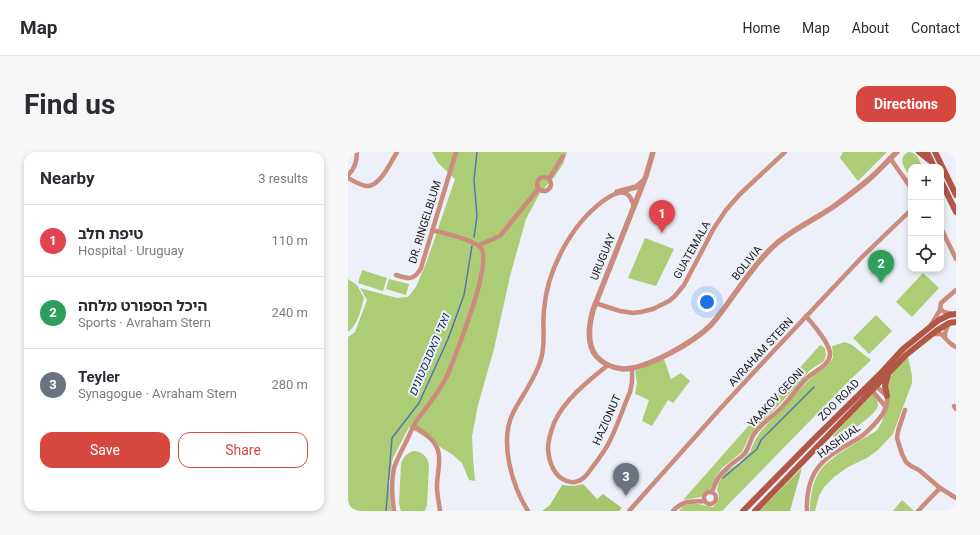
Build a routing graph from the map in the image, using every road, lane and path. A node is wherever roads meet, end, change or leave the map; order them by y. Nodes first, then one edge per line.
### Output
1 (357, 152) edge
2 (397, 152) edge
3 (456, 152) edge
4 (653, 152) edge
5 (785, 152) edge
6 (897, 152) edge
7 (919, 152) edge
8 (927, 152) edge
9 (936, 152) edge
10 (563, 156) dead end
11 (890, 158) junction
12 (932, 164) edge
13 (933, 164) edge
14 (348, 175) edge
15 (348, 178) edge
16 (549, 179) junction
17 (645, 180) junction
18 (908, 184) edge
19 (944, 187) edge
20 (538, 189) junction
21 (618, 192) junction
22 (956, 194) edge
23 (634, 208) junction
24 (956, 212) edge
25 (908, 213) edge
26 (432, 230) junction
27 (944, 234) edge
28 (479, 245) junction
29 (956, 259) edge
30 (396, 275) dead end
31 (956, 290) edge
32 (595, 303) junction
33 (940, 308) junction
34 (955, 314) edge
35 (806, 316) junction
36 (956, 322) edge
37 (949, 324) junction
38 (930, 327) junction
39 (930, 335) junction
40 (945, 338) junction
41 (956, 347) edge
42 (608, 365) junction
43 (632, 368) junction
44 (888, 373) junction
45 (873, 386) junction
46 (887, 396) junction
47 (905, 410) dead end
48 (884, 413) junction
49 (414, 426) junction
50 (940, 488) junction
51 (712, 492) junction
52 (956, 498) edge
53 (704, 501) junction
54 (394, 511) edge
55 (440, 511) edge
56 (528, 511) edge
57 (629, 511) edge
58 (673, 511) edge
59 (743, 511) edge
60 (755, 511) edge
61 (807, 511) edge
62 (918, 511) edge

1 - 14 street
2 - 15 street
3 - 26 street, DR. RINGELBLUM
4 - 17 street, URUGUAY
5 - 32 street, GUATEMALA
6 - 11 street, BOLIVIA
7 - 12 main road
8 - 13 main road
9 - 22 main road
10 - 16 street
11 - 18 street
11 - 43 street, BOLIVIA
16 - 20 street
16 - 20 street
17 - 21 street
17 - 23 street, URUGUAY
19 - 24 main road
20 - 28 street
21 - 23 street
21 - 56 street
23 - 32 street, URUGUAY
25 - 35 street, AVRAHAM STERN
26 - 28 street
26 - 30 street, DR. RINGELBLUM
27 - 29 street
28 - 49 street
31 - 33 street
32 - 42 street, URUGUAY
33 - 34 street
33 - 38 street
34 - 38 main road, ZOO ROAD
35 - 51 street, YAAKOV GEONI
35 - 57 street, AVRAHAM STERN
36 - 37 main road, ZOO ROAD
37 - 39 main road, ZOO ROAD
37 - 40 street
38 - 45 main road, ZOO ROAD
39 - 40 street
39 - 44 main road, ZOO ROAD
40 - 41 street
42 - 43 street, BOLIVIA
42 - 43 street, HAZIONUT
44 - 45 main road, ZOO ROAD
44 - 46 main road
45 - 46 street
45 - 48 street
45 - 59 main road, ZOO ROAD
45 - 60 main road, ZOO ROAD
46 - 48 street, HASHUAL
47 - 50 street
48 - 61 street, HASHUAL
49 - 54 street
49 - 55 street
50 - 52 street
50 - 62 street
51 - 53 street
51 - 53 street
53 - 58 street

